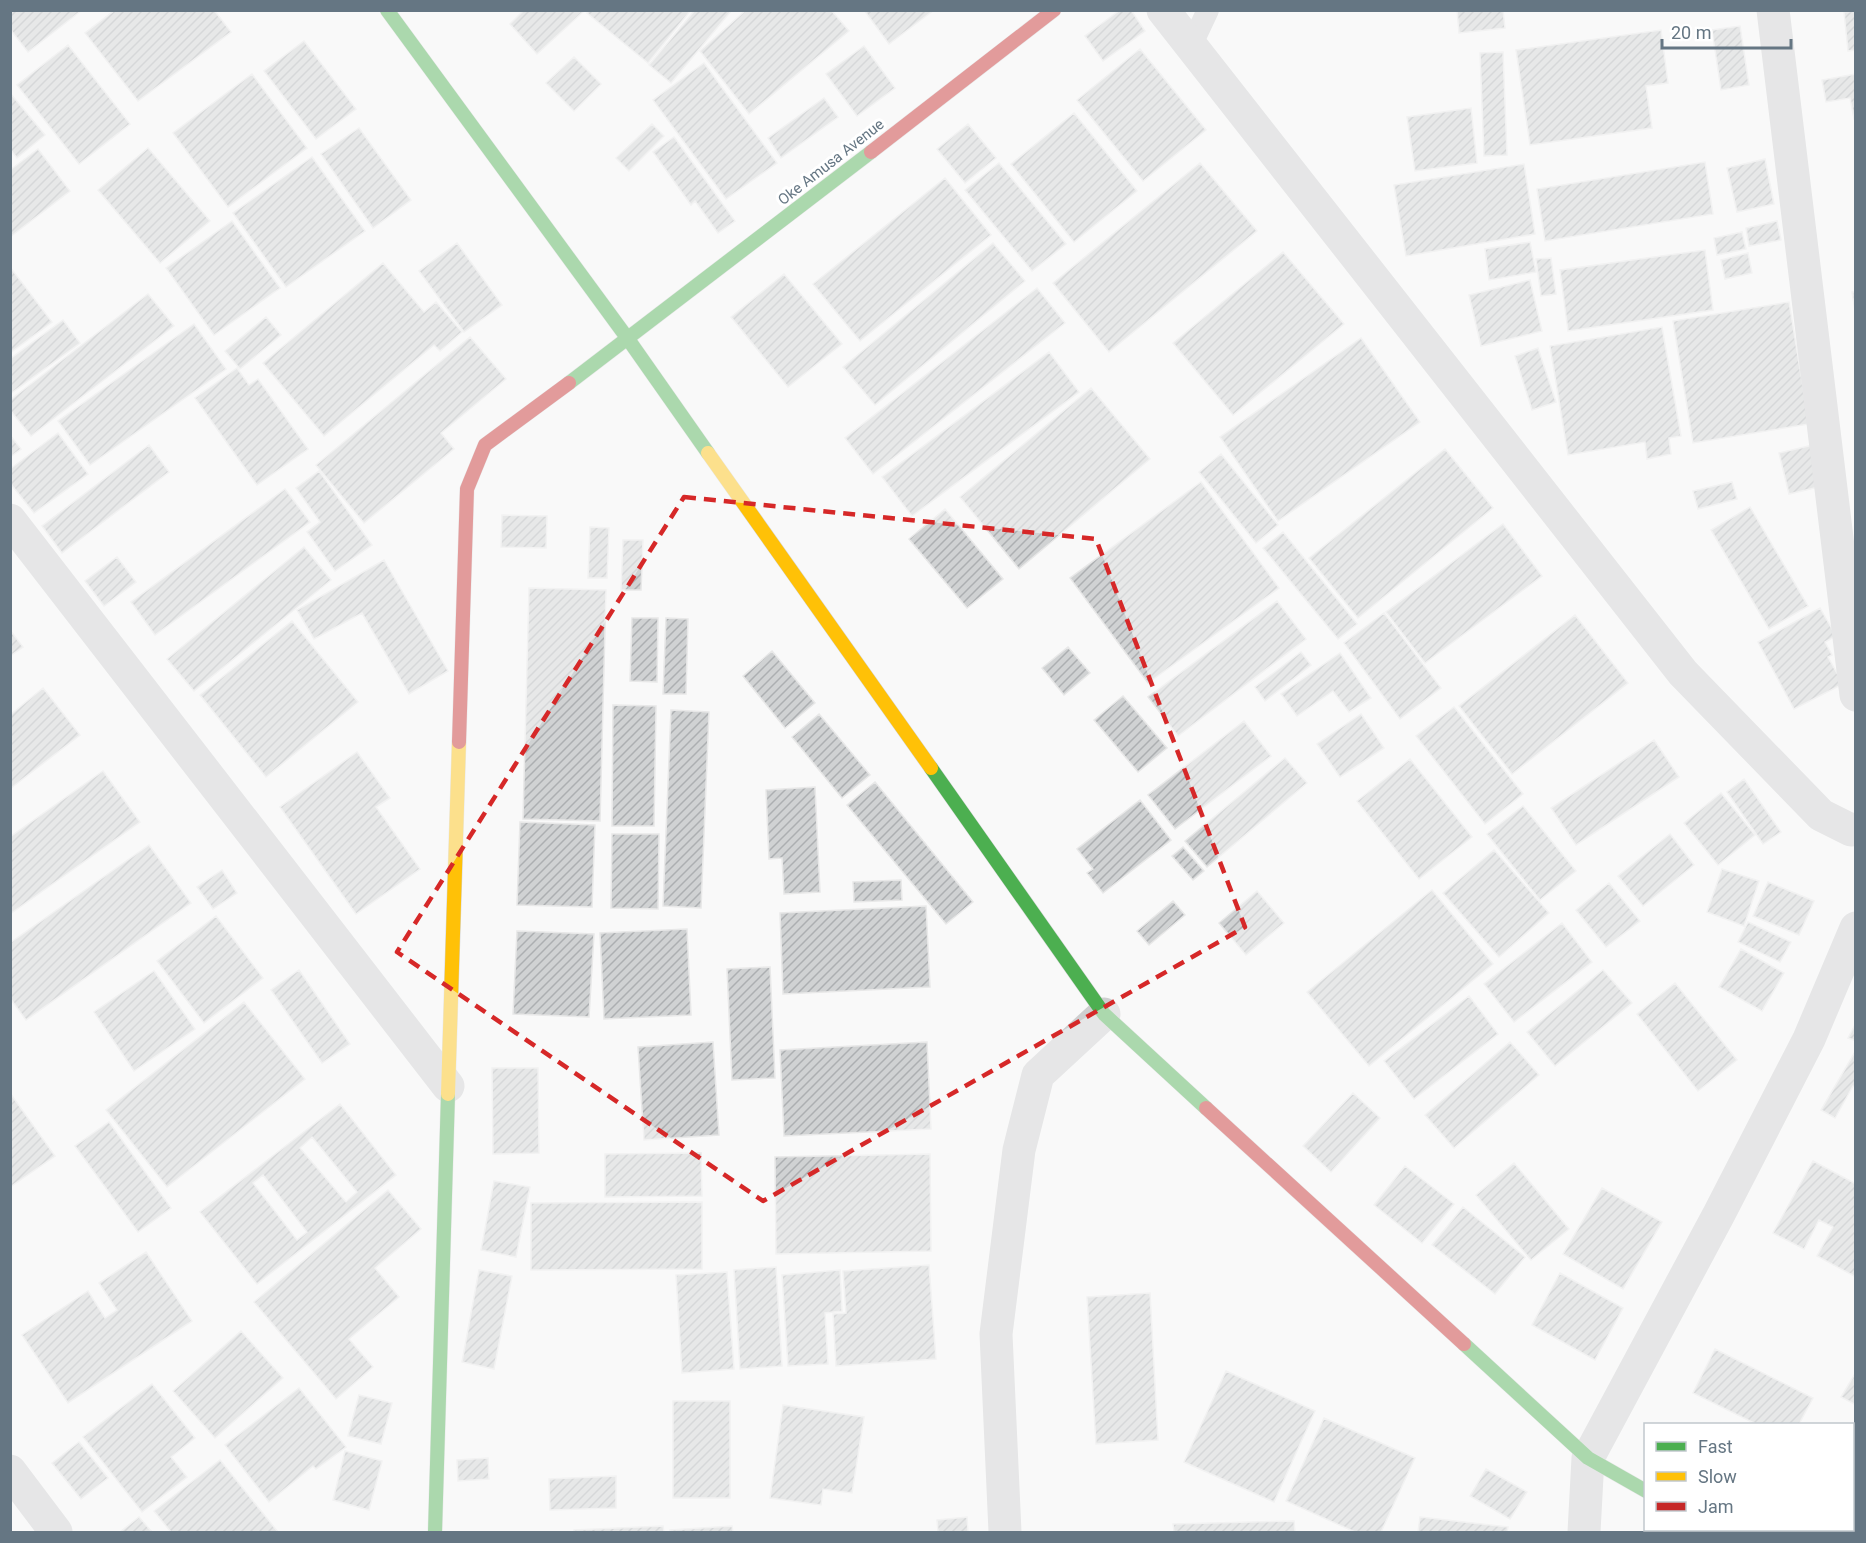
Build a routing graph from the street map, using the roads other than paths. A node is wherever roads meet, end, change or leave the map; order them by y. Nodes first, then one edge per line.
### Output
1 (387, 10) edge
2 (1054, 10) edge
3 (1163, 10) edge
4 (1208, 10) edge
5 (1773, 10) edge
6 (1191, 46) junction
7 (628, 339) junction
8 (10, 520) edge
9 (1856, 695) edge
10 (1856, 829) edge
11 (1856, 928) edge
12 (1104, 1014) junction
13 (448, 1086) junction
14 (1588, 1458) junction
15 (10, 1471) edge
16 (1644, 1490) edge
17 (56, 1533) edge
18 (435, 1533) edge
19 (1005, 1533) edge
20 (1584, 1533) edge

1 - 7 street
2 - 7 street, Oke Amusa Avenue
3 - 6 street
4 - 6 lane
5 - 9 street
6 - 10 street
7 - 12 street
7 - 13 street, Oke Amusa Avenue
8 - 13 street
11 - 14 street
12 - 14 street
12 - 19 street
13 - 18 street, Oke Amusa Avenue
14 - 16 street
14 - 20 street
15 - 17 street

